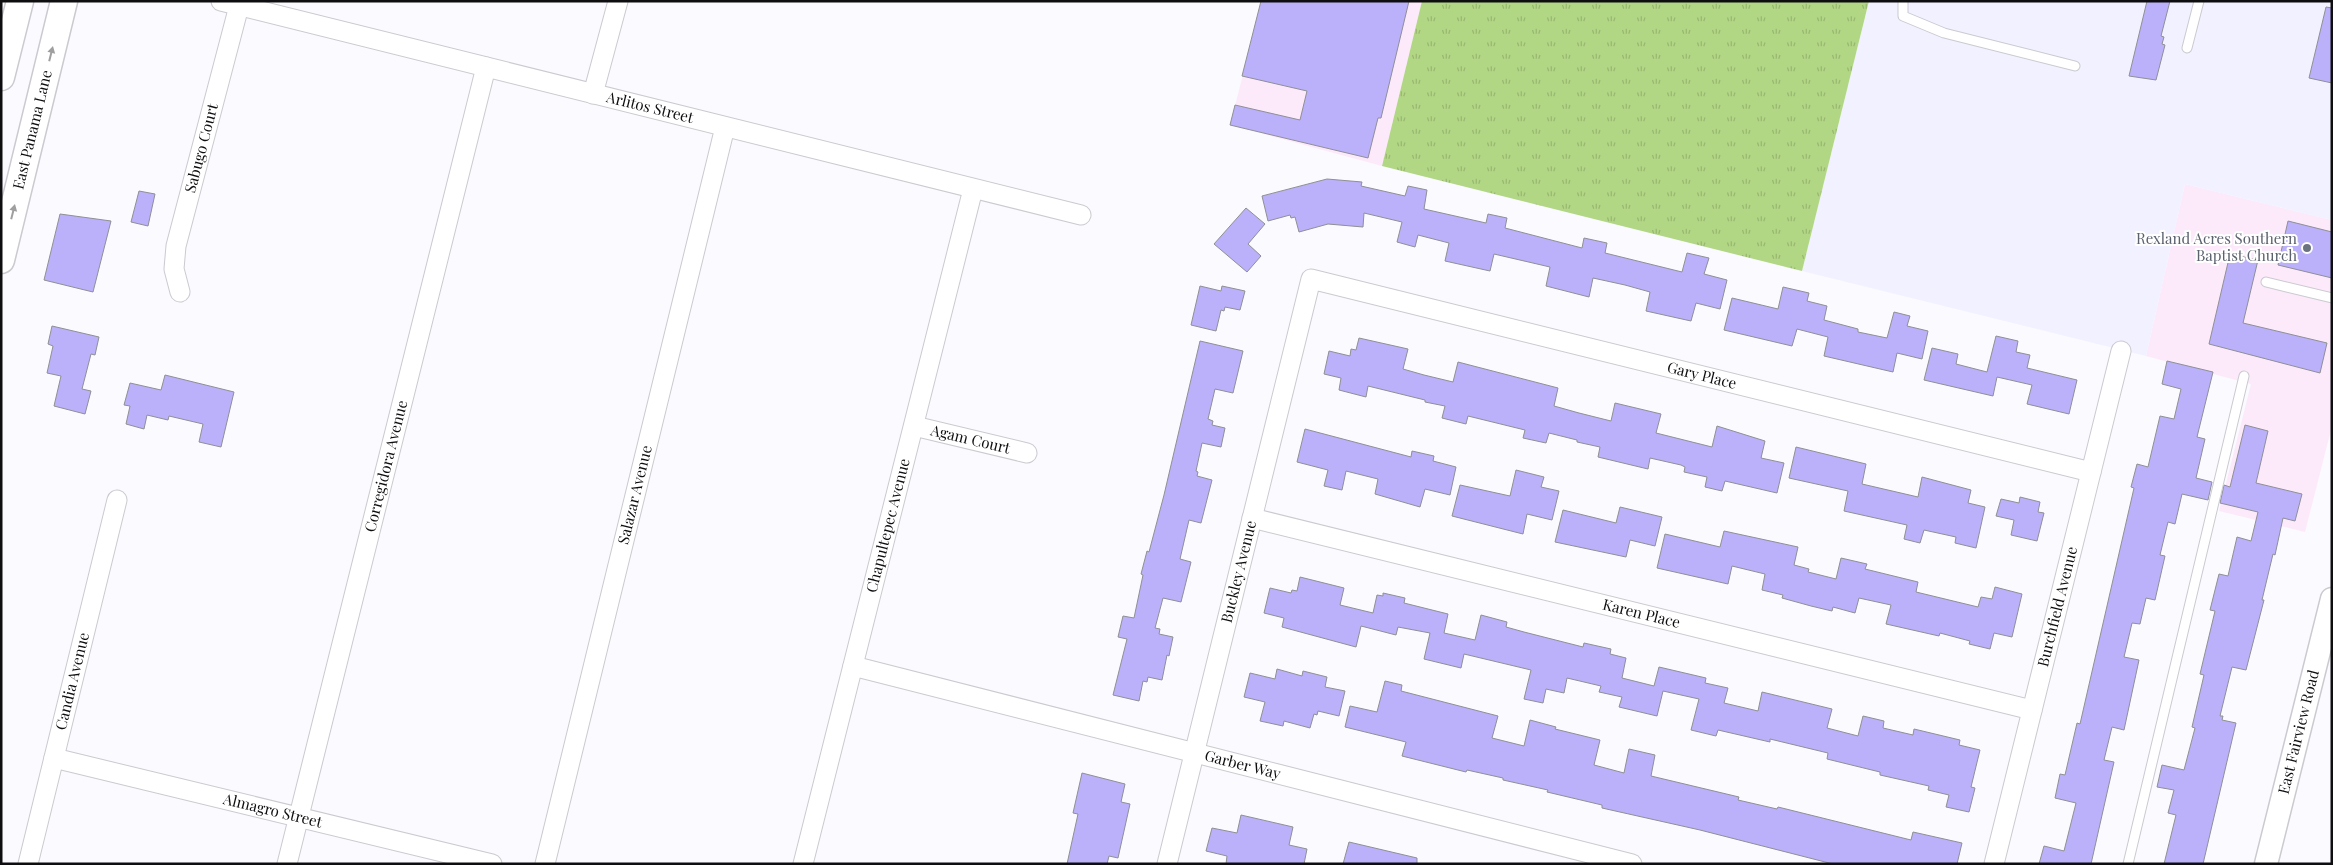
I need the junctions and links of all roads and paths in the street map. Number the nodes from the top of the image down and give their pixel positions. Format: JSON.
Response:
{"nodes":[{"id":1,"x":20,"y":1,"type":"edge"},
{"id":2,"x":64,"y":1,"type":"edge"},
{"id":3,"x":618,"y":1,"type":"edge"},
{"id":4,"x":1903,"y":1,"type":"edge"},
{"id":5,"x":2199,"y":1,"type":"edge"},
{"id":6,"x":230,"y":4,"type":"edge"},
{"id":7,"x":2187,"y":48,"type":"dead end"},
{"id":8,"x":2075,"y":66,"type":"dead end"},
{"id":9,"x":486,"y":67,"type":"junction"},
{"id":10,"x":1,"y":76,"type":"edge"},
{"id":11,"x":593,"y":94,"type":"junction"},
{"id":12,"x":725,"y":127,"type":"junction"},
{"id":13,"x":973,"y":189,"type":"junction"},
{"id":14,"x":1081,"y":216,"type":"dead end"},
{"id":15,"x":1,"y":260,"type":"edge"},
{"id":16,"x":1312,"y":279,"type":"joint"},
{"id":17,"x":2266,"y":282,"type":"dead end"},
{"id":18,"x":180,"y":292,"type":"dead end"},
{"id":19,"x":2332,"y":298,"type":"edge"},
{"id":20,"x":2121,"y":351,"type":"dead end"},
{"id":21,"x":2244,"y":376,"type":"dead end"},
{"id":22,"x":914,"y":426,"type":"junction"},
{"id":23,"x":1027,"y":453,"type":"dead end"},
{"id":24,"x":2091,"y":472,"type":"junction"},
{"id":25,"x":117,"y":500,"type":"dead end"},
{"id":26,"x":1252,"y":518,"type":"junction"},
{"id":27,"x":2332,"y":599,"type":"edge"},
{"id":28,"x":853,"y":666,"type":"junction"},
{"id":29,"x":2032,"y":710,"type":"junction"},
{"id":30,"x":1194,"y":754,"type":"junction"},
{"id":31,"x":54,"y":758,"type":"junction"},
{"id":32,"x":298,"y":817,"type":"junction"},
{"id":33,"x":28,"y":864,"type":"edge"},
{"id":34,"x":287,"y":864,"type":"edge"},
{"id":35,"x":492,"y":864,"type":"edge"},
{"id":36,"x":545,"y":864,"type":"edge"},
{"id":37,"x":803,"y":864,"type":"edge"},
{"id":38,"x":1167,"y":864,"type":"edge"},
{"id":39,"x":1632,"y":864,"type":"edge"},
{"id":40,"x":1994,"y":864,"type":"edge"},
{"id":41,"x":2128,"y":864,"type":"edge"},
{"id":42,"x":2266,"y":864,"type":"edge"}],
"edges":[{"from":1,"to":10,"type":"main road"},
{"from":15,"to":2,"type":"main road","name":"East Panama Lane","one_way":true},
{"from":3,"to":11,"type":"street"},
{"from":4,"to":8,"type":"lane"},
{"from":5,"to":7,"type":"lane"},
{"from":6,"to":9,"type":"street","name":"Arlitos Street"},
{"from":6,"to":18,"type":"street","name":"Sabugo Court"},
{"from":9,"to":11,"type":"street","name":"Arlitos Street"},
{"from":9,"to":32,"type":"street","name":"Corregidora Avenue"},
{"from":11,"to":12,"type":"street","name":"Arlitos Street"},
{"from":12,"to":13,"type":"street","name":"Arlitos Street"},
{"from":12,"to":36,"type":"street","name":"Salazar Avenue"},
{"from":13,"to":14,"type":"street","name":"Arlitos Street"},
{"from":13,"to":22,"type":"street","name":"Chapultepec Avenue"},
{"from":16,"to":24,"type":"street","name":"Gary Place"},
{"from":16,"to":26,"type":"street","name":"Buckley Avenue"},
{"from":17,"to":19,"type":"lane"},
{"from":20,"to":24,"type":"street","name":"Burchfield Avenue"},
{"from":21,"to":41,"type":"lane"},
{"from":22,"to":23,"type":"street","name":"Agam Court"},
{"from":22,"to":28,"type":"street","name":"Chapultepec Avenue"},
{"from":24,"to":29,"type":"street","name":"Burchfield Avenue"},
{"from":25,"to":31,"type":"street","name":"Candia Avenue"},
{"from":26,"to":29,"type":"street","name":"Karen Place"},
{"from":26,"to":30,"type":"street","name":"Buckley Avenue"},
{"from":27,"to":42,"type":"street","name":"East Fairview Road"},
{"from":28,"to":30,"type":"street","name":"Garber Way"},
{"from":28,"to":37,"type":"street","name":"Chapultepec Avenue"},
{"from":29,"to":40,"type":"street","name":"Burchfield Avenue"},
{"from":30,"to":38,"type":"street","name":"Buckley Avenue"},
{"from":30,"to":39,"type":"street","name":"Garber Way"},
{"from":31,"to":32,"type":"street","name":"Almagro Street"},
{"from":31,"to":33,"type":"street","name":"Candia Avenue"},
{"from":32,"to":34,"type":"street","name":"Corregidora Avenue"},
{"from":32,"to":35,"type":"street","name":"Almagro Street"}]}
